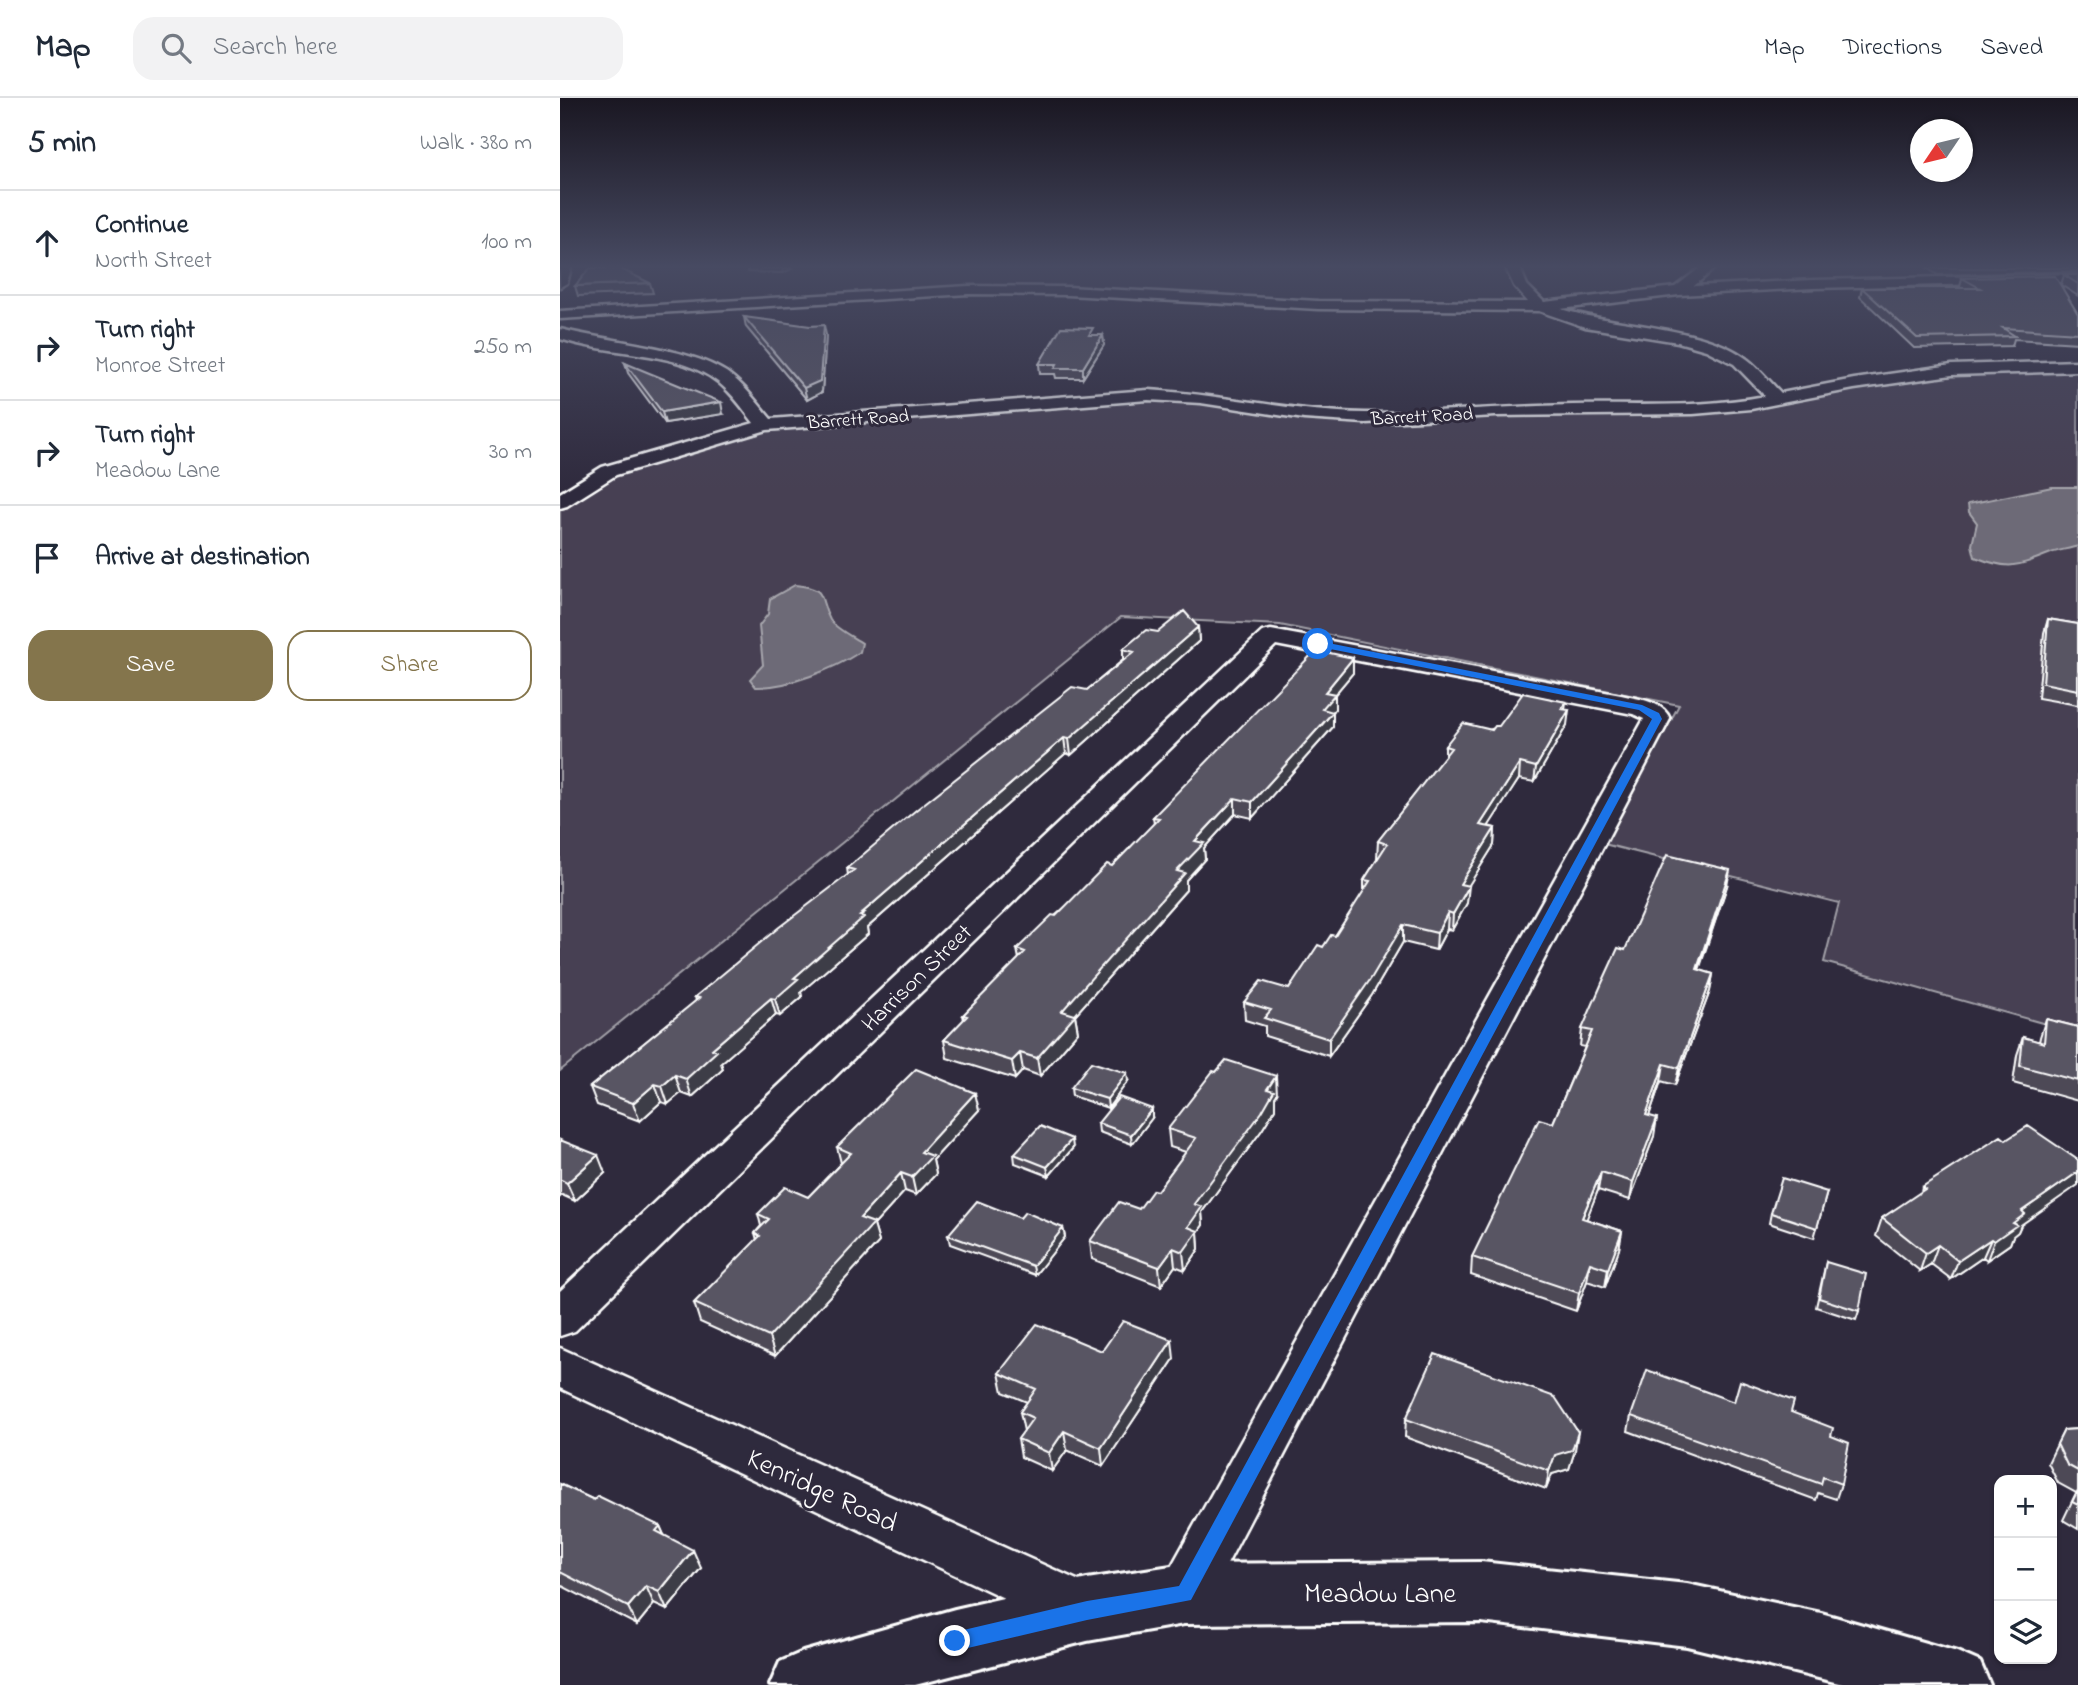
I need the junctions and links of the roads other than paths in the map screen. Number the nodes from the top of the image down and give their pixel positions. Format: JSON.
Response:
{"nodes":[{"id":1,"x":588,"y":342,"type":"edge"},
{"id":2,"x":1694,"y":342,"type":"edge"},
{"id":3,"x":2078,"y":366,"type":"edge"},
{"id":4,"x":1777,"y":399,"type":"junction"},
{"id":5,"x":766,"y":425,"type":"junction"},
{"id":6,"x":609,"y":471,"type":"junction"},
{"id":7,"x":560,"y":483,"type":"edge"},
{"id":8,"x":560,"y":502,"type":"edge"},
{"id":9,"x":560,"y":1318,"type":"edge"},
{"id":10,"x":560,"y":1367,"type":"edge"},
{"id":11,"x":1184,"y":1594,"type":"junction"},
{"id":12,"x":1087,"y":1611,"type":"junction"},
{"id":13,"x":803,"y":1685,"type":"edge"},
{"id":14,"x":1957,"y":1685,"type":"edge"}],
"edges":[{"from":1,"to":5,"type":"street"},
{"from":2,"to":4,"type":"street"},
{"from":3,"to":4,"type":"street","name":"Barrett Road"},
{"from":4,"to":5,"type":"street","name":"Barrett Road"},
{"from":5,"to":6,"type":"street","name":"Barrett Road"},
{"from":6,"to":7,"type":"street"},
{"from":6,"to":8,"type":"street"},
{"from":9,"to":11,"type":"street","name":"Harrison Street"},
{"from":10,"to":12,"type":"street","name":"Kenridge Road"},
{"from":11,"to":12,"type":"main road","name":"Meadow Lane"},
{"from":11,"to":14,"type":"main road","name":"Meadow Lane"},
{"from":12,"to":13,"type":"main road","name":"Meadow Lane"}]}
